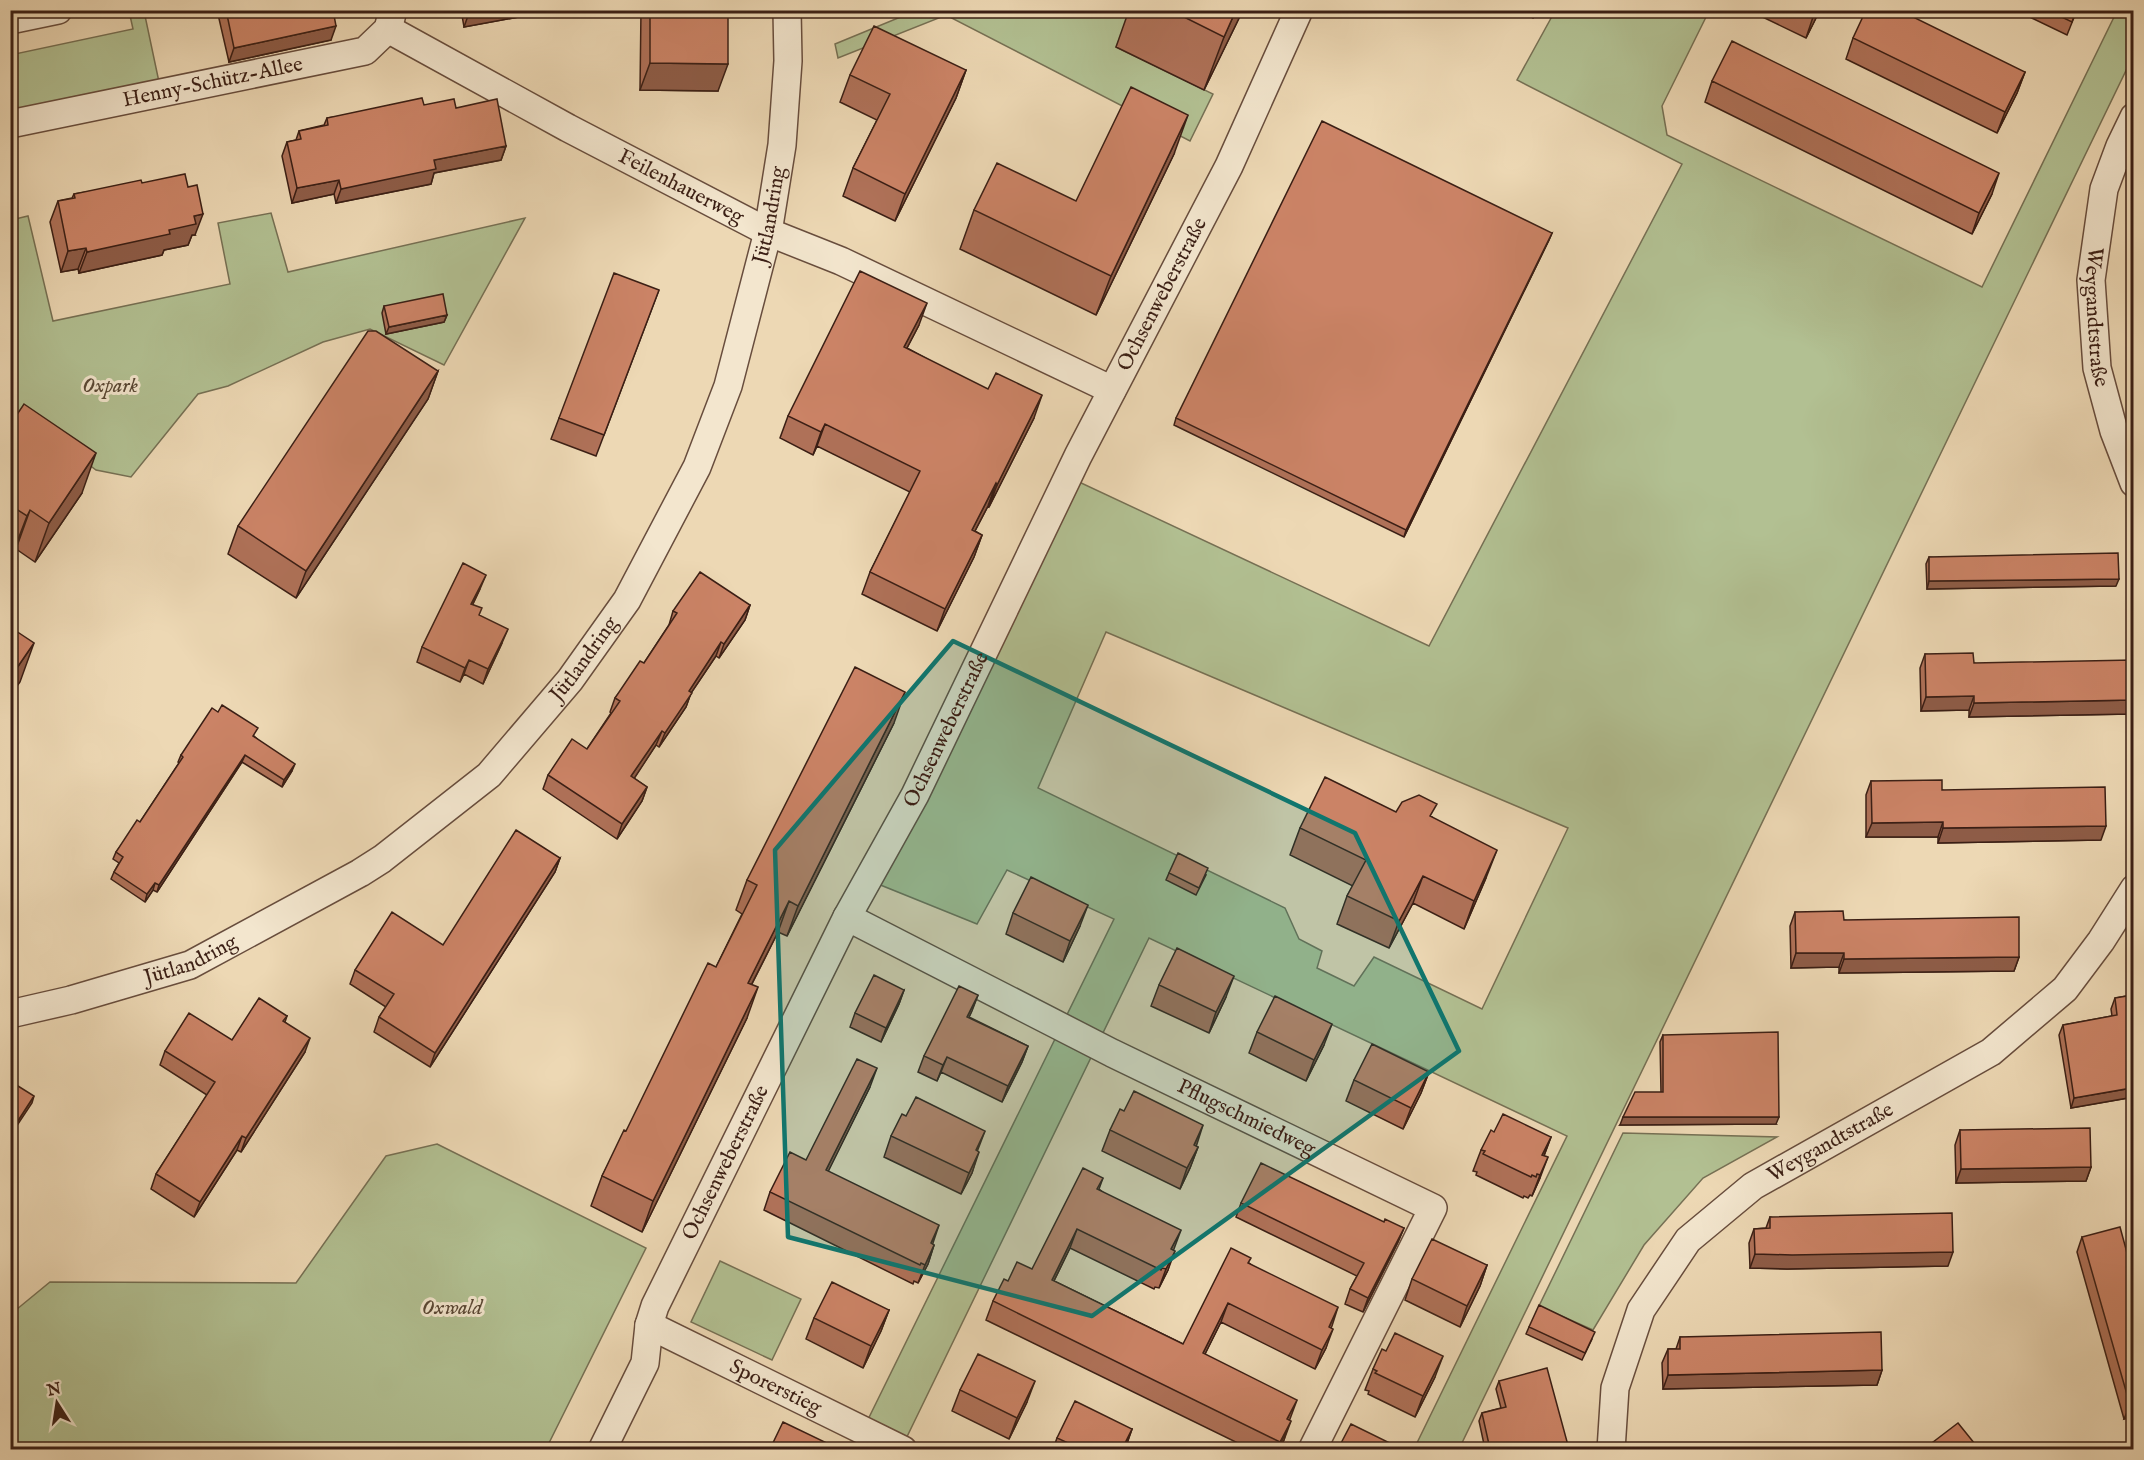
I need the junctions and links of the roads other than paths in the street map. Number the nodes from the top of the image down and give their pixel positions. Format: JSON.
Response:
{"nodes":[{"id":1,"x":58,"y":10,"type":"edge"},
{"id":2,"x":787,"y":10,"type":"edge"},
{"id":3,"x":1299,"y":10,"type":"edge"},
{"id":4,"x":10,"y":20,"type":"edge"},
{"id":5,"x":391,"y":20,"type":"edge"},
{"id":6,"x":2133,"y":117,"type":"edge"},
{"id":7,"x":10,"y":124,"type":"edge"},
{"id":8,"x":768,"y":231,"type":"junction"},
{"id":9,"x":1112,"y":390,"type":"junction"},
{"id":10,"x":2133,"y":483,"type":"edge"},
{"id":11,"x":2133,"y":889,"type":"edge"},
{"id":12,"x":847,"y":917,"type":"junction"},
{"id":13,"x":10,"y":1014,"type":"edge"},
{"id":14,"x":649,"y":1325,"type":"junction"},
{"id":15,"x":602,"y":1449,"type":"edge"},
{"id":16,"x":903,"y":1449,"type":"edge"},
{"id":17,"x":1312,"y":1449,"type":"edge"},
{"id":18,"x":1611,"y":1449,"type":"edge"}],
"edges":[{"from":1,"to":4,"type":"street"},
{"from":2,"to":8,"type":"street","name":"Jütlandring"},
{"from":3,"to":9,"type":"street","name":"Ochsenweberstraße"},
{"from":5,"to":7,"type":"street","name":"Henny-Schütz-Allee"},
{"from":5,"to":8,"type":"street","name":"Feilenhauerweg"},
{"from":6,"to":10,"type":"street","name":"Weygandtstraße"},
{"from":8,"to":9,"type":"street","name":"Feilenhauerweg"},
{"from":8,"to":13,"type":"street","name":"Jütlandring"},
{"from":9,"to":12,"type":"street","name":"Ochsenweberstraße"},
{"from":11,"to":18,"type":"street","name":"Weygandtstraße"},
{"from":12,"to":14,"type":"street","name":"Ochsenweberstraße"},
{"from":12,"to":17,"type":"street","name":"Pflugschmiedweg"},
{"from":14,"to":15,"type":"street","name":"Ochsenweberstraße"},
{"from":14,"to":16,"type":"street","name":"Sporerstieg"}]}
